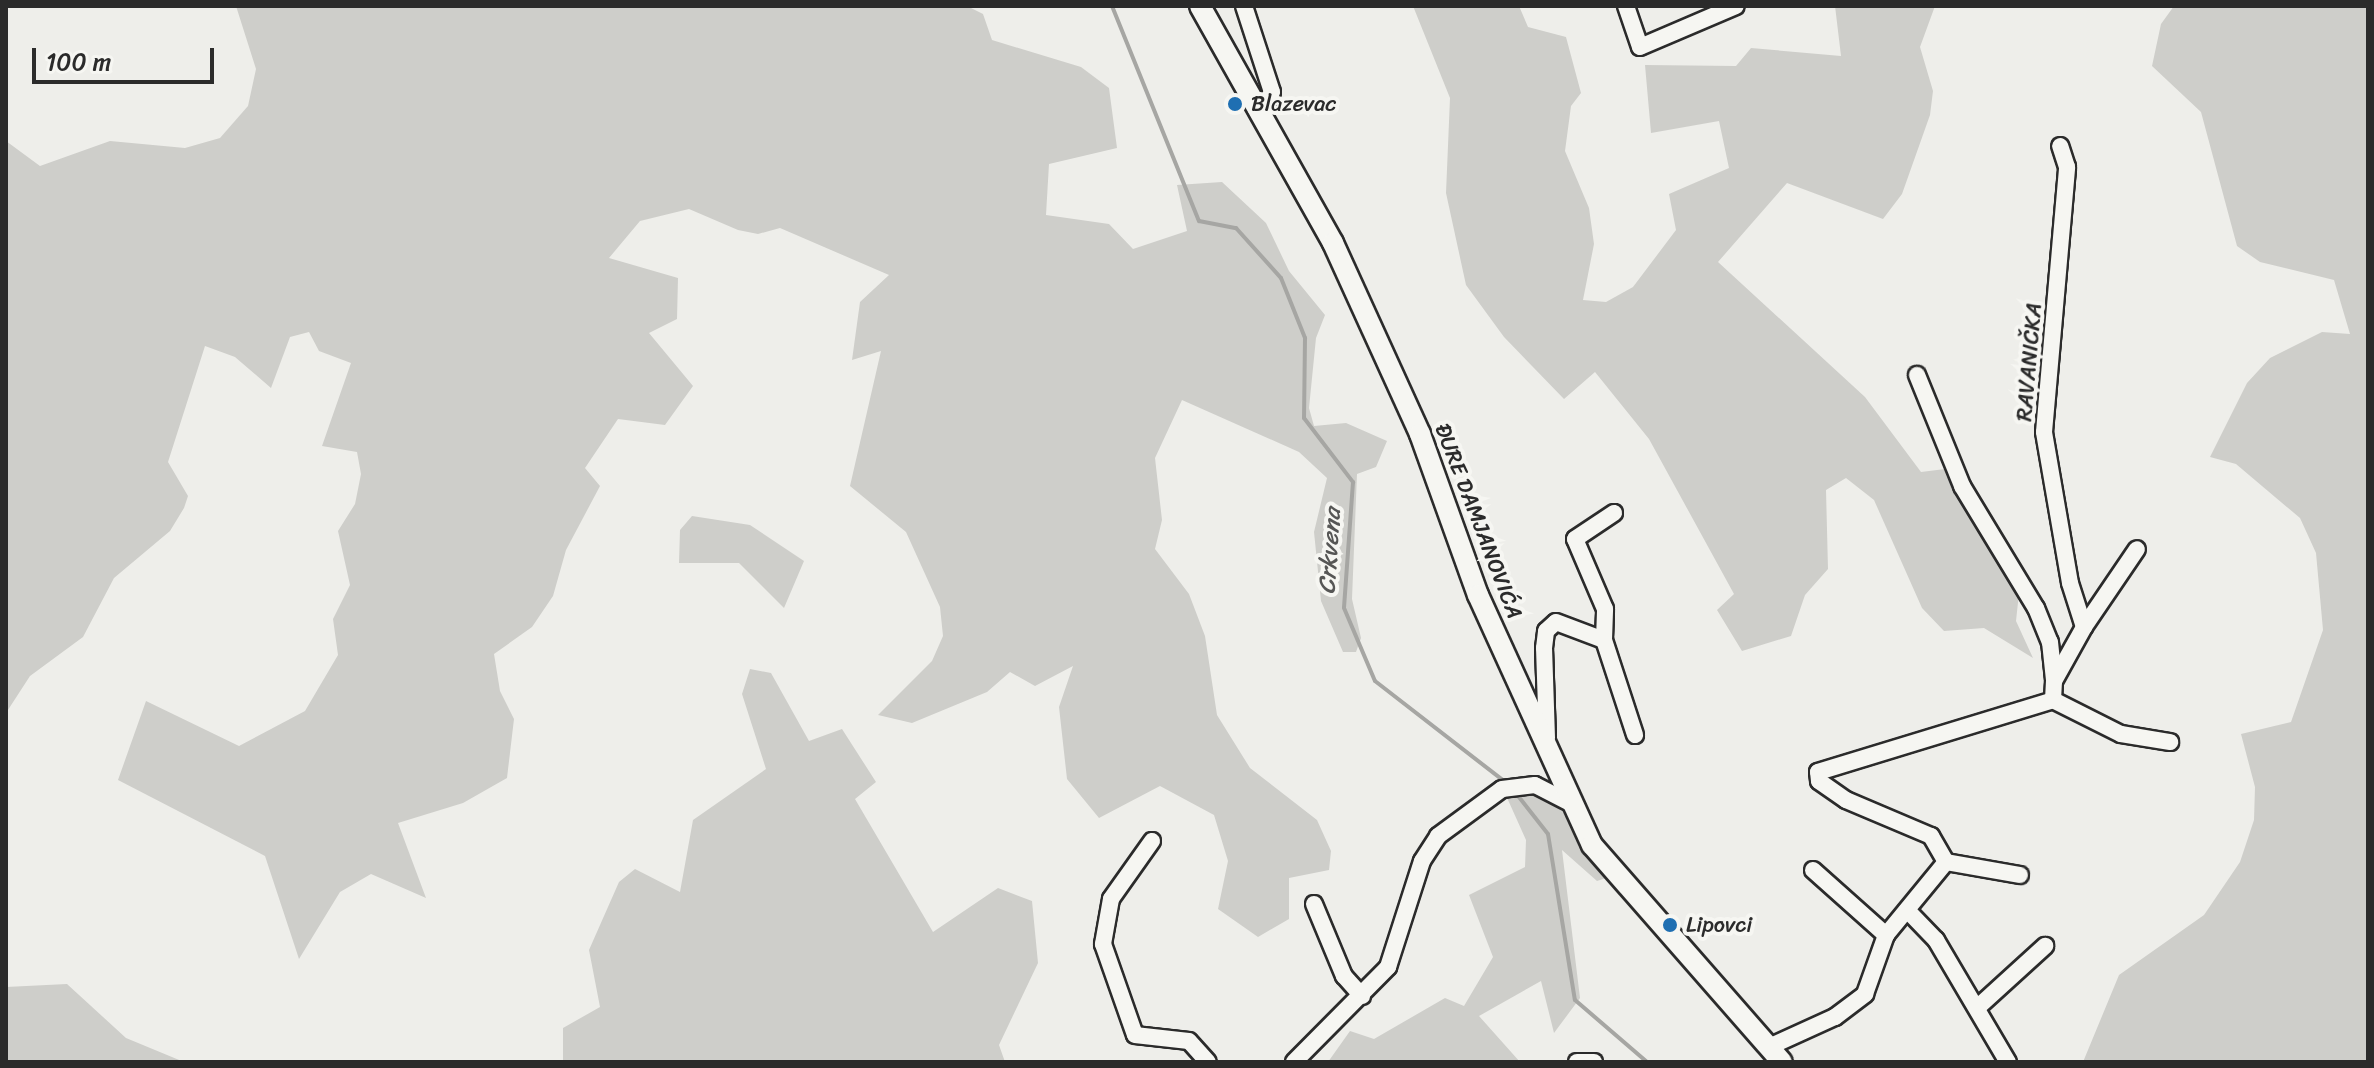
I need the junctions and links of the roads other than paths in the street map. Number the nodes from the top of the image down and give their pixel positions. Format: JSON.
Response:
{"nodes":[{"id":1,"x":1200,"y":6,"type":"edge"},
{"id":2,"x":1244,"y":6,"type":"edge"},
{"id":3,"x":1626,"y":6,"type":"edge"},
{"id":4,"x":1736,"y":6,"type":"edge"},
{"id":5,"x":1261,"y":114,"type":"junction"},
{"id":6,"x":2060,"y":146,"type":"dead end"},
{"id":7,"x":1917,"y":375,"type":"dead end"},
{"id":8,"x":1614,"y":513,"type":"dead end"},
{"id":9,"x":2137,"y":549,"type":"dead end"},
{"id":10,"x":2084,"y":627,"type":"junction"},
{"id":11,"x":1604,"y":640,"type":"junction"},
{"id":12,"x":2054,"y":681,"type":"junction"},
{"id":13,"x":2053,"y":700,"type":"junction"},
{"id":14,"x":1635,"y":735,"type":"dead end"},
{"id":15,"x":1547,"y":738,"type":"junction"},
{"id":16,"x":2170,"y":742,"type":"dead end"},
{"id":17,"x":1572,"y":804,"type":"junction"},
{"id":18,"x":1152,"y":841,"type":"dead end"},
{"id":19,"x":1946,"y":862,"type":"junction"},
{"id":20,"x":1813,"y":870,"type":"dead end"},
{"id":21,"x":2020,"y":875,"type":"dead end"},
{"id":22,"x":1314,"y":904,"type":"dead end"},
{"id":23,"x":1907,"y":910,"type":"junction"},
{"id":24,"x":1886,"y":935,"type":"junction"},
{"id":25,"x":2045,"y":946,"type":"dead end"},
{"id":26,"x":1362,"y":996,"type":"junction"},
{"id":27,"x":1978,"y":1007,"type":"junction"},
{"id":28,"x":1777,"y":1054,"type":"edge"},
{"id":29,"x":1208,"y":1062,"type":"edge"},
{"id":30,"x":1294,"y":1062,"type":"edge"},
{"id":31,"x":1577,"y":1062,"type":"edge"},
{"id":32,"x":1594,"y":1062,"type":"edge"},
{"id":33,"x":2008,"y":1062,"type":"edge"}],
"edges":[{"from":1,"to":5,"type":"main road","name":"ĐURE DAMJANOVIĆA"},
{"from":2,"to":5,"type":"street"},
{"from":3,"to":4,"type":"street"},
{"from":5,"to":15,"type":"main road","name":"ĐURE DAMJANOVIĆA"},
{"from":6,"to":10,"type":"street","name":"RAVANIČKA"},
{"from":7,"to":12,"type":"street"},
{"from":8,"to":11,"type":"street"},
{"from":9,"to":10,"type":"street"},
{"from":10,"to":12,"type":"street"},
{"from":11,"to":14,"type":"street"},
{"from":11,"to":15,"type":"street"},
{"from":12,"to":13,"type":"street"},
{"from":13,"to":16,"type":"street"},
{"from":13,"to":19,"type":"street"},
{"from":15,"to":17,"type":"main road","name":"ĐURE DAMJANOVIĆA"},
{"from":17,"to":26,"type":"street"},
{"from":17,"to":28,"type":"main road","name":"ĐURE DAMJANOVIĆA"},
{"from":18,"to":29,"type":"street"},
{"from":19,"to":21,"type":"street"},
{"from":19,"to":23,"type":"street"},
{"from":20,"to":24,"type":"street"},
{"from":22,"to":26,"type":"street"},
{"from":23,"to":24,"type":"street"},
{"from":23,"to":27,"type":"street"},
{"from":24,"to":28,"type":"street"},
{"from":25,"to":27,"type":"street"},
{"from":26,"to":30,"type":"street"},
{"from":27,"to":33,"type":"street"},
{"from":31,"to":32,"type":"street"}]}
